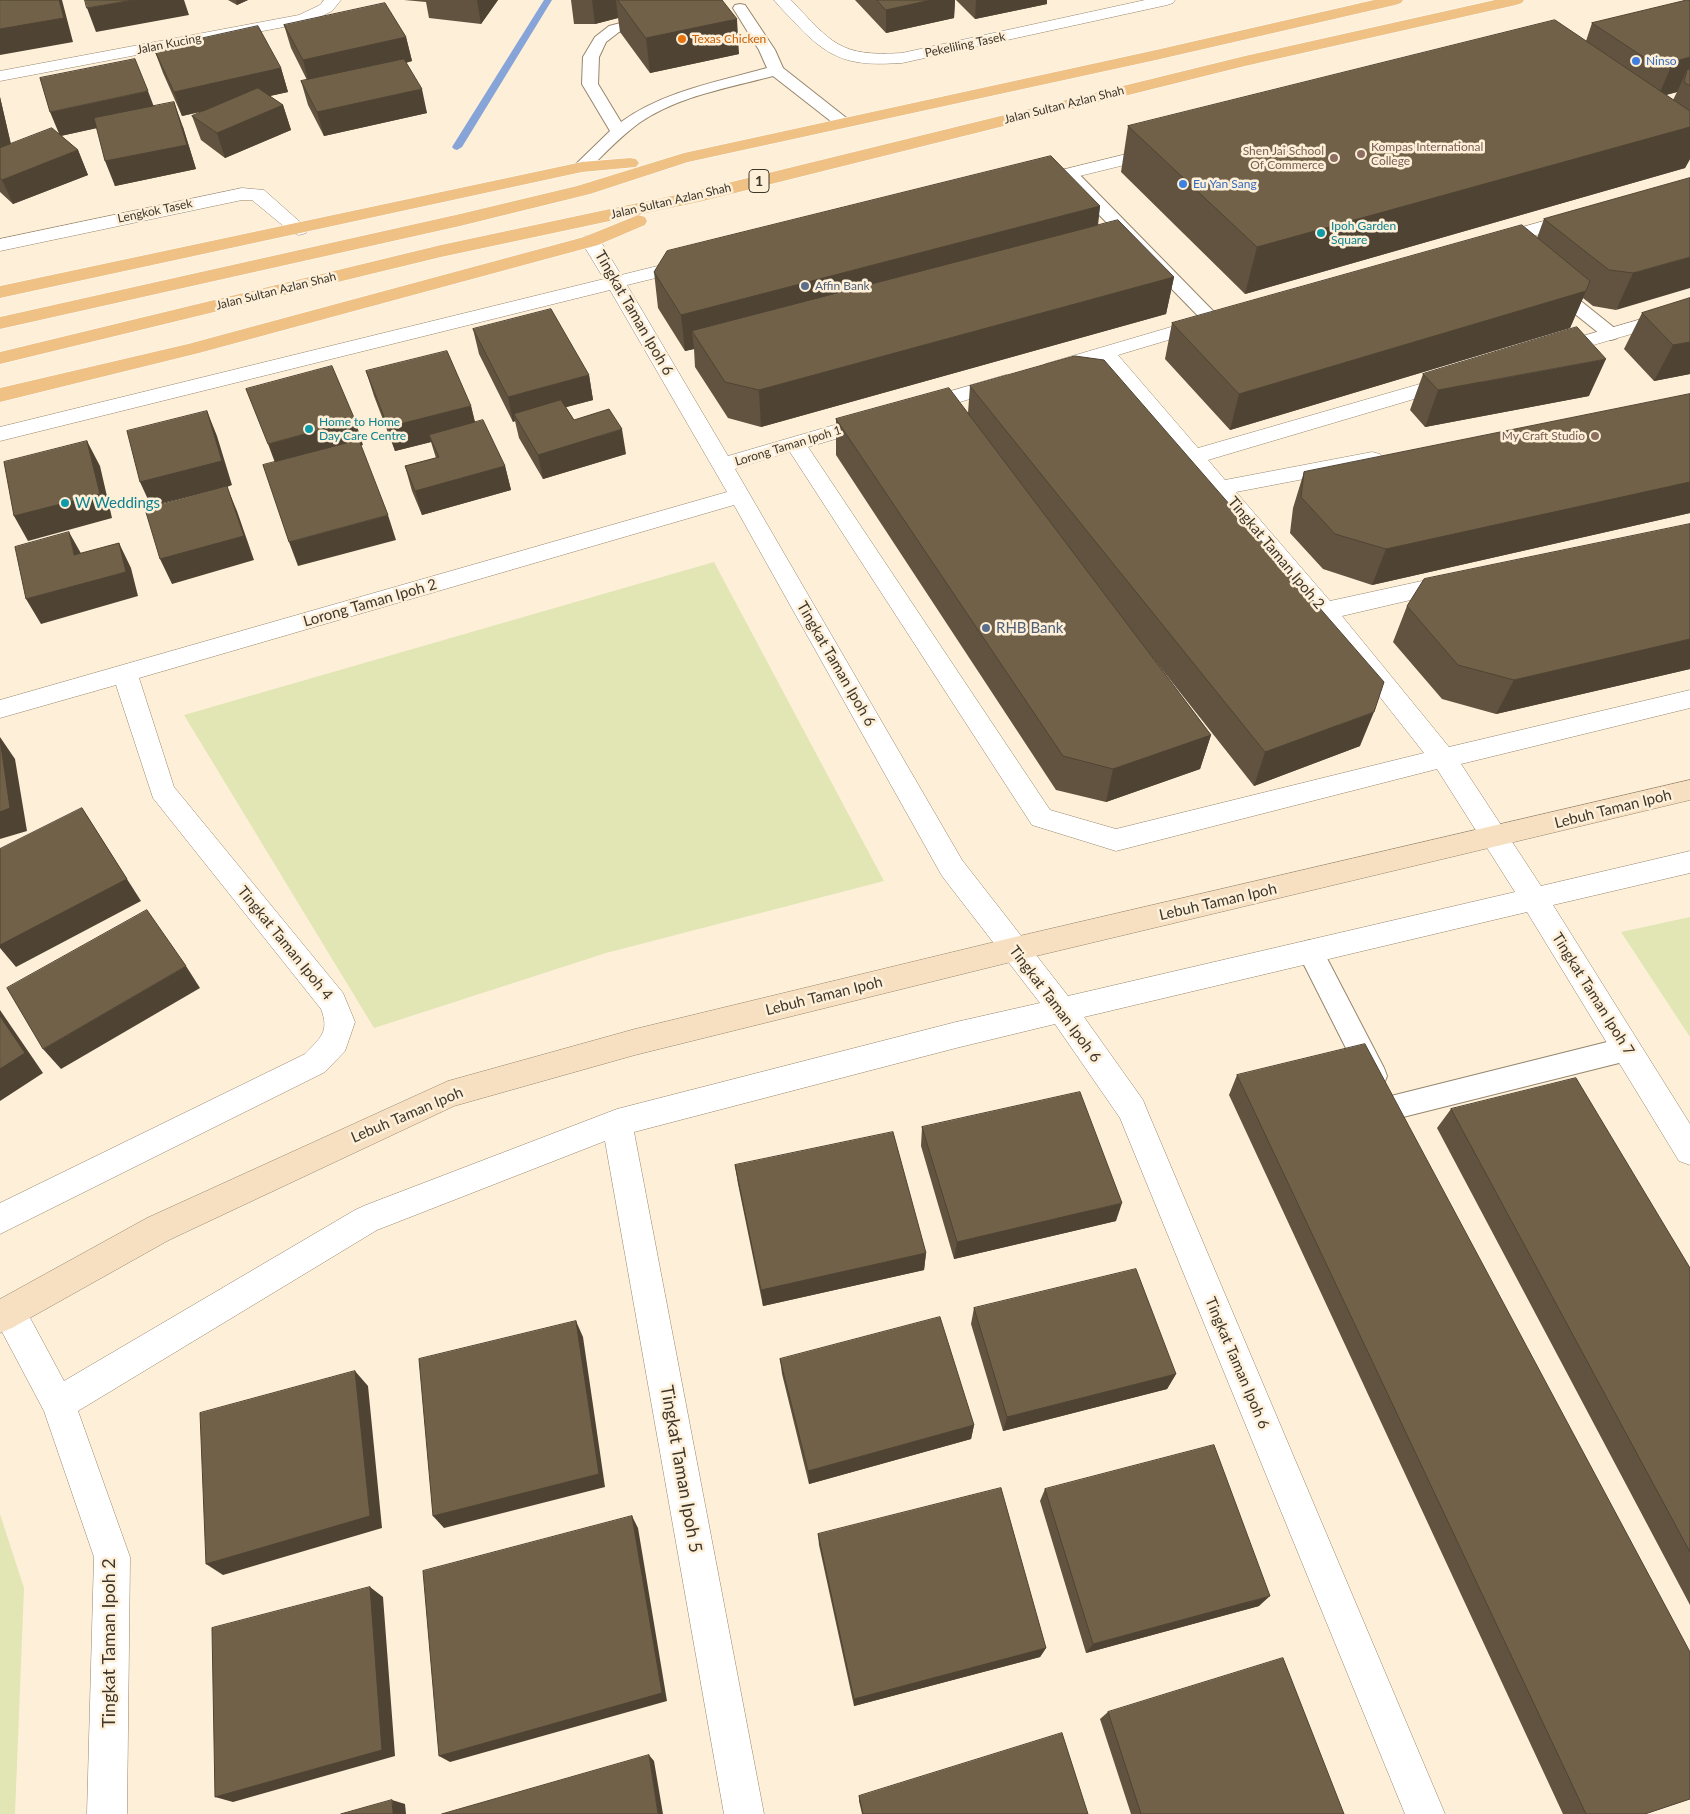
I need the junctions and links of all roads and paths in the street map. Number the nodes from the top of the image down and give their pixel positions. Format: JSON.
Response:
{"nodes":[{"id":1,"x":333,"y":0,"type":"edge"},
{"id":2,"x":756,"y":0,"type":"edge"},
{"id":3,"x":782,"y":0,"type":"edge"},
{"id":4,"x":1168,"y":0,"type":"edge"},
{"id":5,"x":1395,"y":0,"type":"edge"},
{"id":6,"x":1516,"y":0,"type":"edge"},
{"id":7,"x":1119,"y":5,"type":"edge"},
{"id":8,"x":740,"y":8,"type":"junction"},
{"id":9,"x":722,"y":9,"type":"edge"},
{"id":10,"x":666,"y":16,"type":"edge"},
{"id":11,"x":776,"y":70,"type":"junction"},
{"id":12,"x":0,"y":76,"type":"edge"},
{"id":13,"x":843,"y":123,"type":"junction"},
{"id":14,"x":619,"y":132,"type":"junction"},
{"id":15,"x":1174,"y":147,"type":"edge"},
{"id":16,"x":684,"y":158,"type":"junction"},
{"id":17,"x":582,"y":167,"type":"junction"},
{"id":18,"x":1069,"y":174,"type":"junction"},
{"id":19,"x":1011,"y":188,"type":"edge"},
{"id":20,"x":699,"y":196,"type":"junction"},
{"id":21,"x":1597,"y":212,"type":"edge"},
{"id":22,"x":299,"y":229,"type":"junction"},
{"id":23,"x":591,"y":241,"type":"junction"},
{"id":24,"x":1495,"y":241,"type":"junction"},
{"id":25,"x":0,"y":245,"type":"edge"},
{"id":26,"x":1476,"y":246,"type":"edge"},
{"id":27,"x":1510,"y":253,"type":"edge"},
{"id":28,"x":702,"y":261,"type":"edge"},
{"id":29,"x":1541,"y":278,"type":"edge"},
{"id":30,"x":615,"y":282,"type":"junction"},
{"id":31,"x":0,"y":292,"type":"edge"},
{"id":32,"x":1690,"y":310,"type":"edge"},
{"id":33,"x":1232,"y":316,"type":"edge"},
{"id":34,"x":1214,"y":321,"type":"junction"},
{"id":35,"x":0,"y":323,"type":"edge"},
{"id":36,"x":1610,"y":334,"type":"junction"},
{"id":37,"x":1104,"y":352,"type":"junction"},
{"id":38,"x":1535,"y":356,"type":"edge"},
{"id":39,"x":0,"y":358,"type":"edge"},
{"id":40,"x":1468,"y":376,"type":"edge"},
{"id":41,"x":0,"y":395,"type":"edge"},
{"id":42,"x":0,"y":434,"type":"edge"},
{"id":43,"x":795,"y":444,"type":"junction"},
{"id":44,"x":1396,"y":454,"type":"edge"},
{"id":45,"x":1194,"y":457,"type":"junction"},
{"id":46,"x":722,"y":465,"type":"junction"},
{"id":47,"x":1220,"y":488,"type":"junction"},
{"id":48,"x":740,"y":496,"type":"junction"},
{"id":49,"x":1479,"y":577,"type":"edge"},
{"id":50,"x":1325,"y":611,"type":"junction"},
{"id":51,"x":125,"y":674,"type":"junction"},
{"id":52,"x":1690,"y":699,"type":"edge"},
{"id":53,"x":0,"y":709,"type":"edge"},
{"id":54,"x":1443,"y":758,"type":"junction"},
{"id":55,"x":1690,"y":790,"type":"edge"},
{"id":56,"x":1496,"y":837,"type":"junction"},
{"id":57,"x":1690,"y":862,"type":"edge"},
{"id":58,"x":1533,"y":899,"type":"junction"},
{"id":59,"x":1015,"y":950,"type":"junction"},
{"id":60,"x":1310,"y":951,"type":"junction"},
{"id":61,"x":1062,"y":1010,"type":"junction"},
{"id":62,"x":1627,"y":1049,"type":"junction"},
{"id":63,"x":1391,"y":1108,"type":"junction"},
{"id":64,"x":617,"y":1123,"type":"junction"},
{"id":65,"x":1405,"y":1135,"type":"edge"},
{"id":66,"x":1690,"y":1151,"type":"edge"},
{"id":67,"x":0,"y":1219,"type":"edge"},
{"id":68,"x":5,"y":1314,"type":"edge"},
{"id":69,"x":58,"y":1404,"type":"junction"},
{"id":70,"x":107,"y":1814,"type":"edge"},
{"id":71,"x":744,"y":1814,"type":"edge"},
{"id":72,"x":1425,"y":1814,"type":"edge"}],
"edges":[{"from":1,"to":12,"type":"street","name":"Jalan Kucing"},
{"from":2,"to":8,"type":"lane"},
{"from":3,"to":7,"type":"street","name":"Pekeliling Tasek"},
{"from":4,"to":7,"type":"street","name":"Pekeliling Tasek"},
{"from":5,"to":13,"type":"main road","name":"Jalan Sultan Azlan Shah"},
{"from":6,"to":20,"type":"main road","name":"Jalan Sultan Azlan Shah","number":"1"},
{"from":8,"to":9,"type":"lane"},
{"from":8,"to":11,"type":"lane"},
{"from":10,"to":14,"type":"lane"},
{"from":11,"to":13,"type":"lane"},
{"from":11,"to":14,"type":"lane"},
{"from":13,"to":16,"type":"main road","name":"Jalan Sultan Azlan Shah"},
{"from":14,"to":17,"type":"lane"},
{"from":15,"to":18,"type":"street"},
{"from":16,"to":17,"type":"main road"},
{"from":16,"to":35,"type":"main road","name":"Jalan Sultan Azlan Shah"},
{"from":17,"to":22,"type":"main road"},
{"from":18,"to":19,"type":"street"},
{"from":18,"to":34,"type":"lane"},
{"from":20,"to":23,"type":"main road"},
{"from":20,"to":39,"type":"main road","name":"Jalan Sultan Azlan Shah","number":"1"},
{"from":21,"to":24,"type":"street"},
{"from":22,"to":25,"type":"street","name":"Lengkok Tasek"},
{"from":22,"to":31,"type":"main road"},
{"from":23,"to":30,"type":"street","name":"Tingkat Taman Ipoh 6"},
{"from":23,"to":41,"type":"main road"},
{"from":24,"to":26,"type":"street"},
{"from":24,"to":27,"type":"lane"},
{"from":28,"to":30,"type":"street"},
{"from":29,"to":36,"type":"lane"},
{"from":30,"to":42,"type":"street"},
{"from":30,"to":46,"type":"street","name":"Tingkat Taman Ipoh 6"},
{"from":32,"to":36,"type":"street"},
{"from":33,"to":34,"type":"street","name":"Lorong Taman Ipoh 1"},
{"from":34,"to":37,"type":"street","name":"Lorong Taman Ipoh 1"},
{"from":36,"to":38,"type":"street"},
{"from":37,"to":43,"type":"street","name":"Lorong Taman Ipoh 1"},
{"from":37,"to":45,"type":"street","name":"Tingkat Taman Ipoh 2"},
{"from":40,"to":45,"type":"street"},
{"from":43,"to":46,"type":"street","name":"Lorong Taman Ipoh 1"},
{"from":43,"to":54,"type":"street"},
{"from":44,"to":47,"type":"street"},
{"from":45,"to":47,"type":"street","name":"Tingkat Taman Ipoh 2"},
{"from":46,"to":48,"type":"street","name":"Tingkat Taman Ipoh 6"},
{"from":47,"to":50,"type":"street","name":"Tingkat Taman Ipoh 2"},
{"from":48,"to":51,"type":"street","name":"Lorong Taman Ipoh 2"},
{"from":48,"to":59,"type":"street","name":"Tingkat Taman Ipoh 6"},
{"from":49,"to":50,"type":"street"},
{"from":50,"to":54,"type":"street","name":"Tingkat Taman Ipoh 2"},
{"from":51,"to":53,"type":"street","name":"Lorong Taman Ipoh 2"},
{"from":51,"to":67,"type":"street","name":"Tingkat Taman Ipoh 4"},
{"from":52,"to":54,"type":"street"},
{"from":54,"to":56,"type":"street","name":"Tingkat Taman Ipoh 2"},
{"from":55,"to":56,"type":"main road","name":"Lebuh Taman Ipoh"},
{"from":56,"to":58,"type":"street","name":"Tingkat Taman Ipoh 7"},
{"from":56,"to":59,"type":"main road","name":"Lebuh Taman Ipoh"},
{"from":57,"to":58,"type":"street"},
{"from":58,"to":60,"type":"street"},
{"from":58,"to":62,"type":"street","name":"Tingkat Taman Ipoh 7"},
{"from":59,"to":61,"type":"street","name":"Tingkat Taman Ipoh 6"},
{"from":59,"to":68,"type":"main road","name":"Lebuh Taman Ipoh"},
{"from":60,"to":61,"type":"street"},
{"from":60,"to":63,"type":"lane"},
{"from":61,"to":64,"type":"street"},
{"from":61,"to":72,"type":"street","name":"Tingkat Taman Ipoh 6"},
{"from":62,"to":63,"type":"lane"},
{"from":62,"to":66,"type":"street","name":"Tingkat Taman Ipoh 7"},
{"from":63,"to":65,"type":"lane"},
{"from":64,"to":69,"type":"street"},
{"from":64,"to":71,"type":"street","name":"Tingkat Taman Ipoh 5"},
{"from":68,"to":69,"type":"street","name":"Tingkat Taman Ipoh 2"},
{"from":69,"to":70,"type":"street","name":"Tingkat Taman Ipoh 2"}]}
